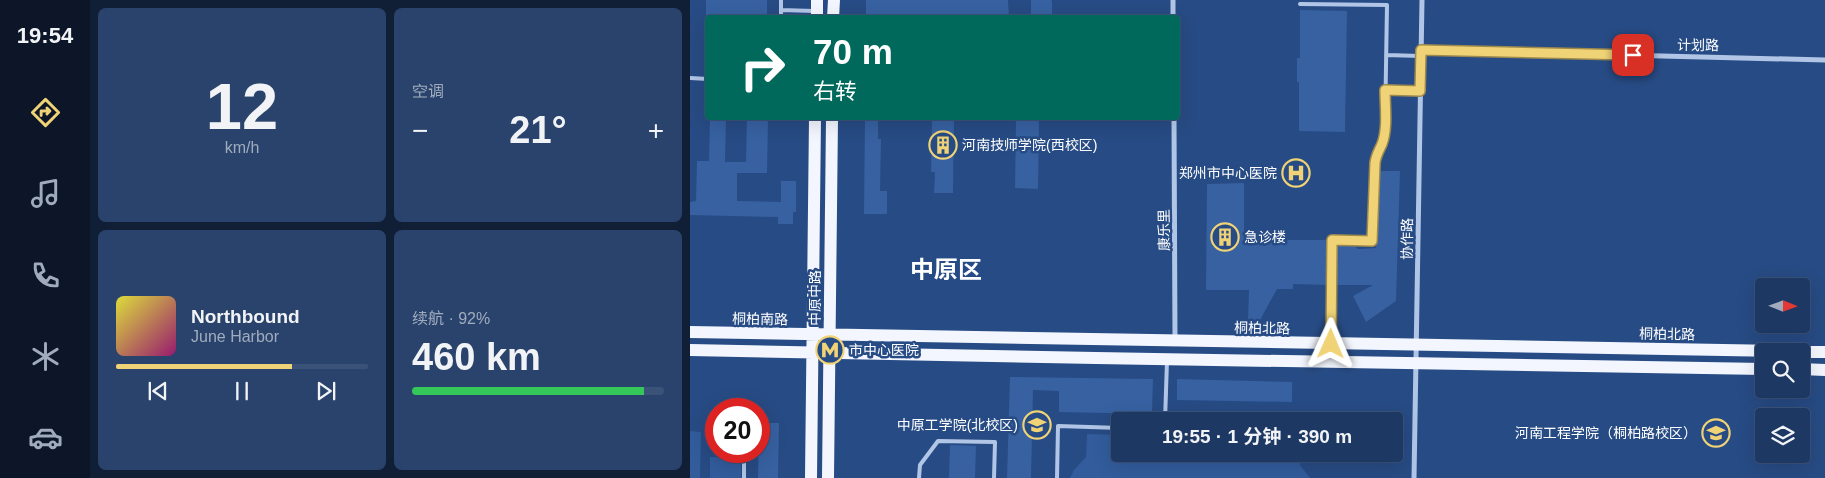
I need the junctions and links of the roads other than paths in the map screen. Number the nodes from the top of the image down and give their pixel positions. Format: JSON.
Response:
{"nodes":[{"id":1,"x":781,"y":0,"type":"edge"},
{"id":2,"x":834,"y":0,"type":"edge"},
{"id":3,"x":1173,"y":0,"type":"edge"},
{"id":4,"x":1422,"y":0,"type":"edge"},
{"id":5,"x":1300,"y":4,"type":"dead end"},
{"id":6,"x":781,"y":10,"type":"junction"},
{"id":7,"x":817,"y":10,"type":"edge"},
{"id":8,"x":781,"y":15,"type":"edge"},
{"id":9,"x":833,"y":15,"type":"edge"},
{"id":10,"x":1173,"y":15,"type":"edge"},
{"id":11,"x":1421,"y":53,"type":"junction"},
{"id":12,"x":1386,"y":55,"type":"junction"},
{"id":13,"x":1825,"y":60,"type":"edge"},
{"id":14,"x":690,"y":78,"type":"edge"},
{"id":15,"x":705,"y":79,"type":"edge"},
{"id":16,"x":1385,"y":90,"type":"junction"},
{"id":17,"x":1420,"y":91,"type":"junction"},
{"id":18,"x":815,"y":120,"type":"edge"},
{"id":19,"x":832,"y":120,"type":"edge"},
{"id":20,"x":1174,"y":120,"type":"edge"},
{"id":21,"x":690,"y":332,"type":"edge"},
{"id":22,"x":812,"y":335,"type":"junction"},
{"id":23,"x":830,"y":335,"type":"junction"},
{"id":24,"x":1175,"y":342,"type":"junction"},
{"id":25,"x":1331,"y":344,"type":"junction"},
{"id":26,"x":1416,"y":345,"type":"junction"},
{"id":27,"x":690,"y":350,"type":"edge"},
{"id":28,"x":1755,"y":351,"type":"edge"},
{"id":29,"x":1810,"y":352,"type":"edge"},
{"id":30,"x":1825,"y":352,"type":"edge"},
{"id":31,"x":812,"y":353,"type":"junction"},
{"id":32,"x":830,"y":354,"type":"junction"},
{"id":33,"x":1167,"y":359,"type":"junction"},
{"id":34,"x":1416,"y":363,"type":"junction"},
{"id":35,"x":1755,"y":369,"type":"edge"},
{"id":36,"x":1810,"y":369,"type":"edge"},
{"id":37,"x":1825,"y":370,"type":"edge"},
{"id":38,"x":1166,"y":412,"type":"edge"},
{"id":39,"x":1111,"y":428,"type":"edge"},
{"id":40,"x":744,"y":463,"type":"edge"},
{"id":41,"x":744,"y":478,"type":"edge"},
{"id":42,"x":811,"y":478,"type":"edge"},
{"id":43,"x":828,"y":478,"type":"edge"},
{"id":44,"x":919,"y":478,"type":"edge"},
{"id":45,"x":994,"y":478,"type":"edge"},
{"id":46,"x":1057,"y":478,"type":"edge"},
{"id":47,"x":1414,"y":478,"type":"edge"}],
"edges":[{"from":1,"to":6,"type":"lane"},
{"from":2,"to":9,"type":"main road"},
{"from":3,"to":10,"type":"street"},
{"from":4,"to":11,"type":"street","name":"协作路"},
{"from":5,"to":12,"type":"lane"},
{"from":6,"to":7,"type":"lane"},
{"from":6,"to":8,"type":"lane"},
{"from":11,"to":12,"type":"lane"},
{"from":11,"to":13,"type":"street","name":"计划路"},
{"from":11,"to":17,"type":"street","name":"协作路"},
{"from":12,"to":16,"type":"lane"},
{"from":14,"to":15,"type":"lane"},
{"from":16,"to":17,"type":"lane"},
{"from":16,"to":25,"type":"lane"},
{"from":17,"to":26,"type":"street","name":"协作路"},
{"from":18,"to":22,"type":"main road","name":"中原中路"},
{"from":19,"to":23,"type":"main road","name":"中原中路"},
{"from":20,"to":24,"type":"street","name":"康乐里"},
{"from":21,"to":22,"type":"main road","name":"桐柏南路"},
{"from":22,"to":23,"type":"main road","name":"桐柏南路"},
{"from":22,"to":31,"type":"main road","name":"中原中路"},
{"from":23,"to":24,"type":"main road","name":"桐柏北路"},
{"from":23,"to":32,"type":"main road","name":"中原中路"},
{"from":24,"to":25,"type":"main road","name":"桐柏北路"},
{"from":25,"to":26,"type":"main road","name":"桐柏北路"},
{"from":26,"to":28,"type":"main road","name":"桐柏北路"},
{"from":26,"to":34,"type":"street","name":"协作路"},
{"from":27,"to":31,"type":"main road"},
{"from":29,"to":30,"type":"main road"},
{"from":31,"to":32,"type":"main road"},
{"from":31,"to":42,"type":"main road","name":"中原中路"},
{"from":32,"to":33,"type":"main road"},
{"from":32,"to":43,"type":"main road","name":"中原中路"},
{"from":33,"to":34,"type":"main road"},
{"from":33,"to":38,"type":"lane"},
{"from":34,"to":35,"type":"main road"},
{"from":34,"to":47,"type":"street","name":"协作路"},
{"from":36,"to":37,"type":"main road"},
{"from":39,"to":46,"type":"lane"},
{"from":40,"to":41,"type":"lane"},
{"from":44,"to":45,"type":"lane"}]}
